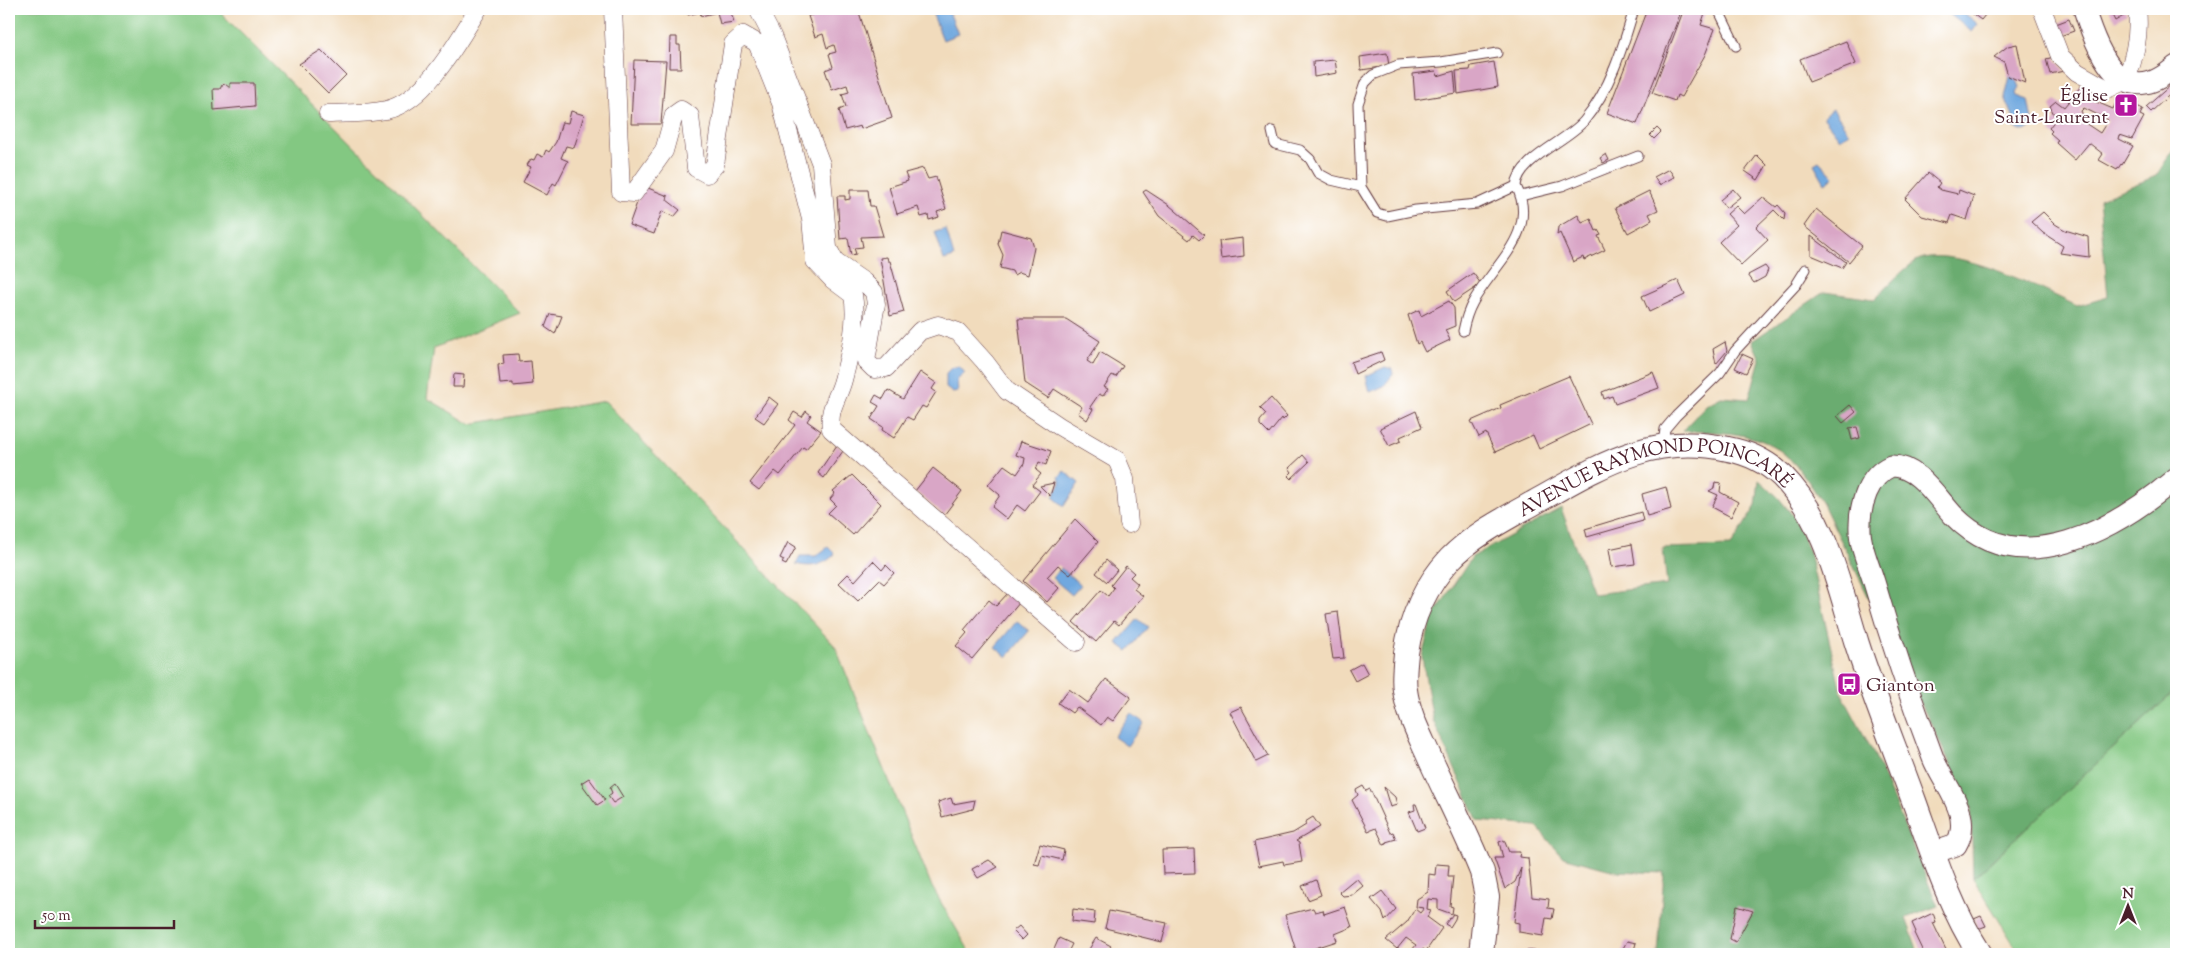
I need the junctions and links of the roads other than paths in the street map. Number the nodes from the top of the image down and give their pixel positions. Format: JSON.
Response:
{"nodes":[{"id":1,"x":478,"y":9,"type":"edge"},
{"id":2,"x":758,"y":9,"type":"edge"},
{"id":3,"x":1634,"y":9,"type":"edge"},
{"id":4,"x":1718,"y":9,"type":"edge"},
{"id":5,"x":2042,"y":9,"type":"edge"},
{"id":6,"x":2084,"y":9,"type":"edge"},
{"id":7,"x":2137,"y":9,"type":"edge"},
{"id":8,"x":609,"y":10,"type":"edge"},
{"id":9,"x":1736,"y":46,"type":"dead end"},
{"id":10,"x":1496,"y":52,"type":"dead end"},
{"id":11,"x":2176,"y":66,"type":"edge"},
{"id":12,"x":2126,"y":80,"type":"junction"},
{"id":13,"x":328,"y":114,"type":"dead end"},
{"id":14,"x":1272,"y":131,"type":"dead end"},
{"id":15,"x":1638,"y":156,"type":"dead end"},
{"id":16,"x":1516,"y":186,"type":"junction"},
{"id":17,"x":1361,"y":187,"type":"junction"},
{"id":18,"x":1521,"y":196,"type":"junction"},
{"id":19,"x":1806,"y":269,"type":"dead end"},
{"id":20,"x":1463,"y":331,"type":"dead end"},
{"id":21,"x":1662,"y":446,"type":"junction"},
{"id":22,"x":2176,"y":478,"type":"edge"},
{"id":23,"x":1129,"y":524,"type":"dead end"},
{"id":24,"x":1076,"y":642,"type":"dead end"},
{"id":25,"x":1933,"y":853,"type":"junction"},
{"id":26,"x":1481,"y":954,"type":"edge"},
{"id":27,"x":1980,"y":954,"type":"edge"}],
"edges":[{"from":1,"to":13,"type":"street"},
{"from":2,"to":23,"type":"street"},
{"from":3,"to":16,"type":"lane"},
{"from":4,"to":9,"type":"lane"},
{"from":5,"to":12,"type":"street"},
{"from":6,"to":12,"type":"street"},
{"from":7,"to":12,"type":"street"},
{"from":8,"to":24,"type":"street"},
{"from":10,"to":17,"type":"lane"},
{"from":11,"to":12,"type":"street"},
{"from":14,"to":17,"type":"lane"},
{"from":15,"to":18,"type":"lane"},
{"from":16,"to":17,"type":"lane"},
{"from":16,"to":18,"type":"lane"},
{"from":18,"to":20,"type":"lane"},
{"from":19,"to":21,"type":"lane"},
{"from":21,"to":25,"type":"main road","name":"AVENUE RAYMOND POINCARÉ"},
{"from":21,"to":26,"type":"main road","name":"AVENUE RAYMOND POINCARÉ"},
{"from":22,"to":25,"type":"street"},
{"from":25,"to":27,"type":"main road","name":"AVENUE RAYMOND POINCARÉ"}]}
